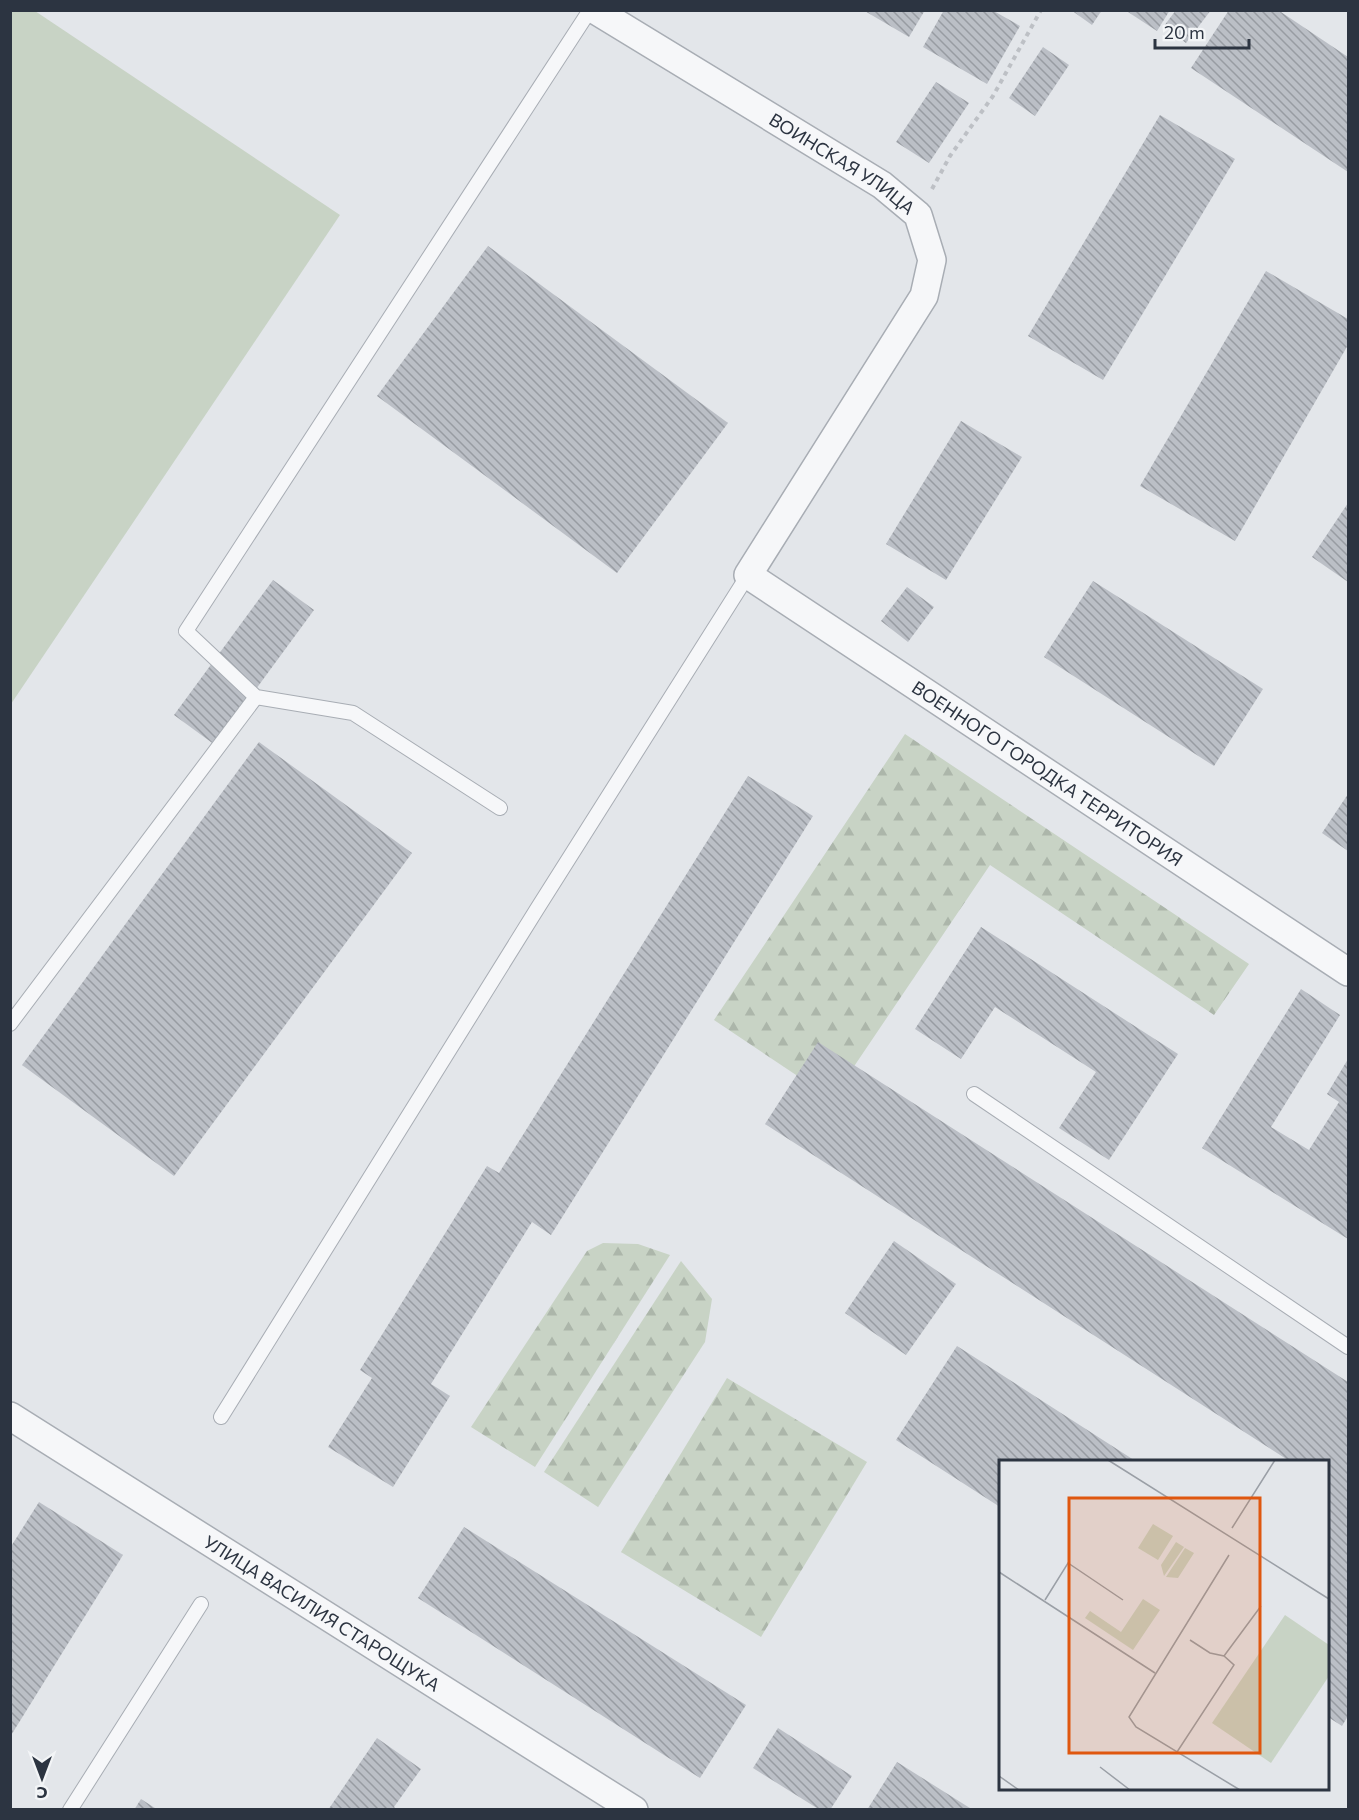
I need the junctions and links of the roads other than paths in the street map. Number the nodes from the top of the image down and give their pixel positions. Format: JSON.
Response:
{"nodes":[{"id":1,"x":593,"y":10,"type":"edge"},
{"id":2,"x":748,"y":575,"type":"junction"},
{"id":3,"x":256,"y":697,"type":"junction"},
{"id":4,"x":500,"y":808,"type":"dead end"},
{"id":5,"x":1348,"y":972,"type":"edge"},
{"id":6,"x":10,"y":1024,"type":"edge"},
{"id":7,"x":974,"y":1094,"type":"dead end"},
{"id":8,"x":1348,"y":1347,"type":"edge"},
{"id":9,"x":10,"y":1416,"type":"edge"},
{"id":10,"x":221,"y":1417,"type":"dead end"},
{"id":11,"x":201,"y":1604,"type":"dead end"},
{"id":12,"x":70,"y":1809,"type":"edge"},
{"id":13,"x":634,"y":1809,"type":"edge"}],
"edges":[{"from":1,"to":2,"type":"street","name":"ВОИНСКАЯ УЛИЦА"},
{"from":1,"to":3,"type":"lane"},
{"from":2,"to":5,"type":"street","name":"ВОЕННОГО ГОРОДКА ТЕРРИТОРИЯ"},
{"from":2,"to":10,"type":"lane"},
{"from":3,"to":4,"type":"lane"},
{"from":3,"to":6,"type":"lane"},
{"from":7,"to":8,"type":"lane"},
{"from":9,"to":13,"type":"street","name":"УЛИЦА ВАСИЛИЯ СТАРОЩУКА"},
{"from":11,"to":12,"type":"lane"}]}
